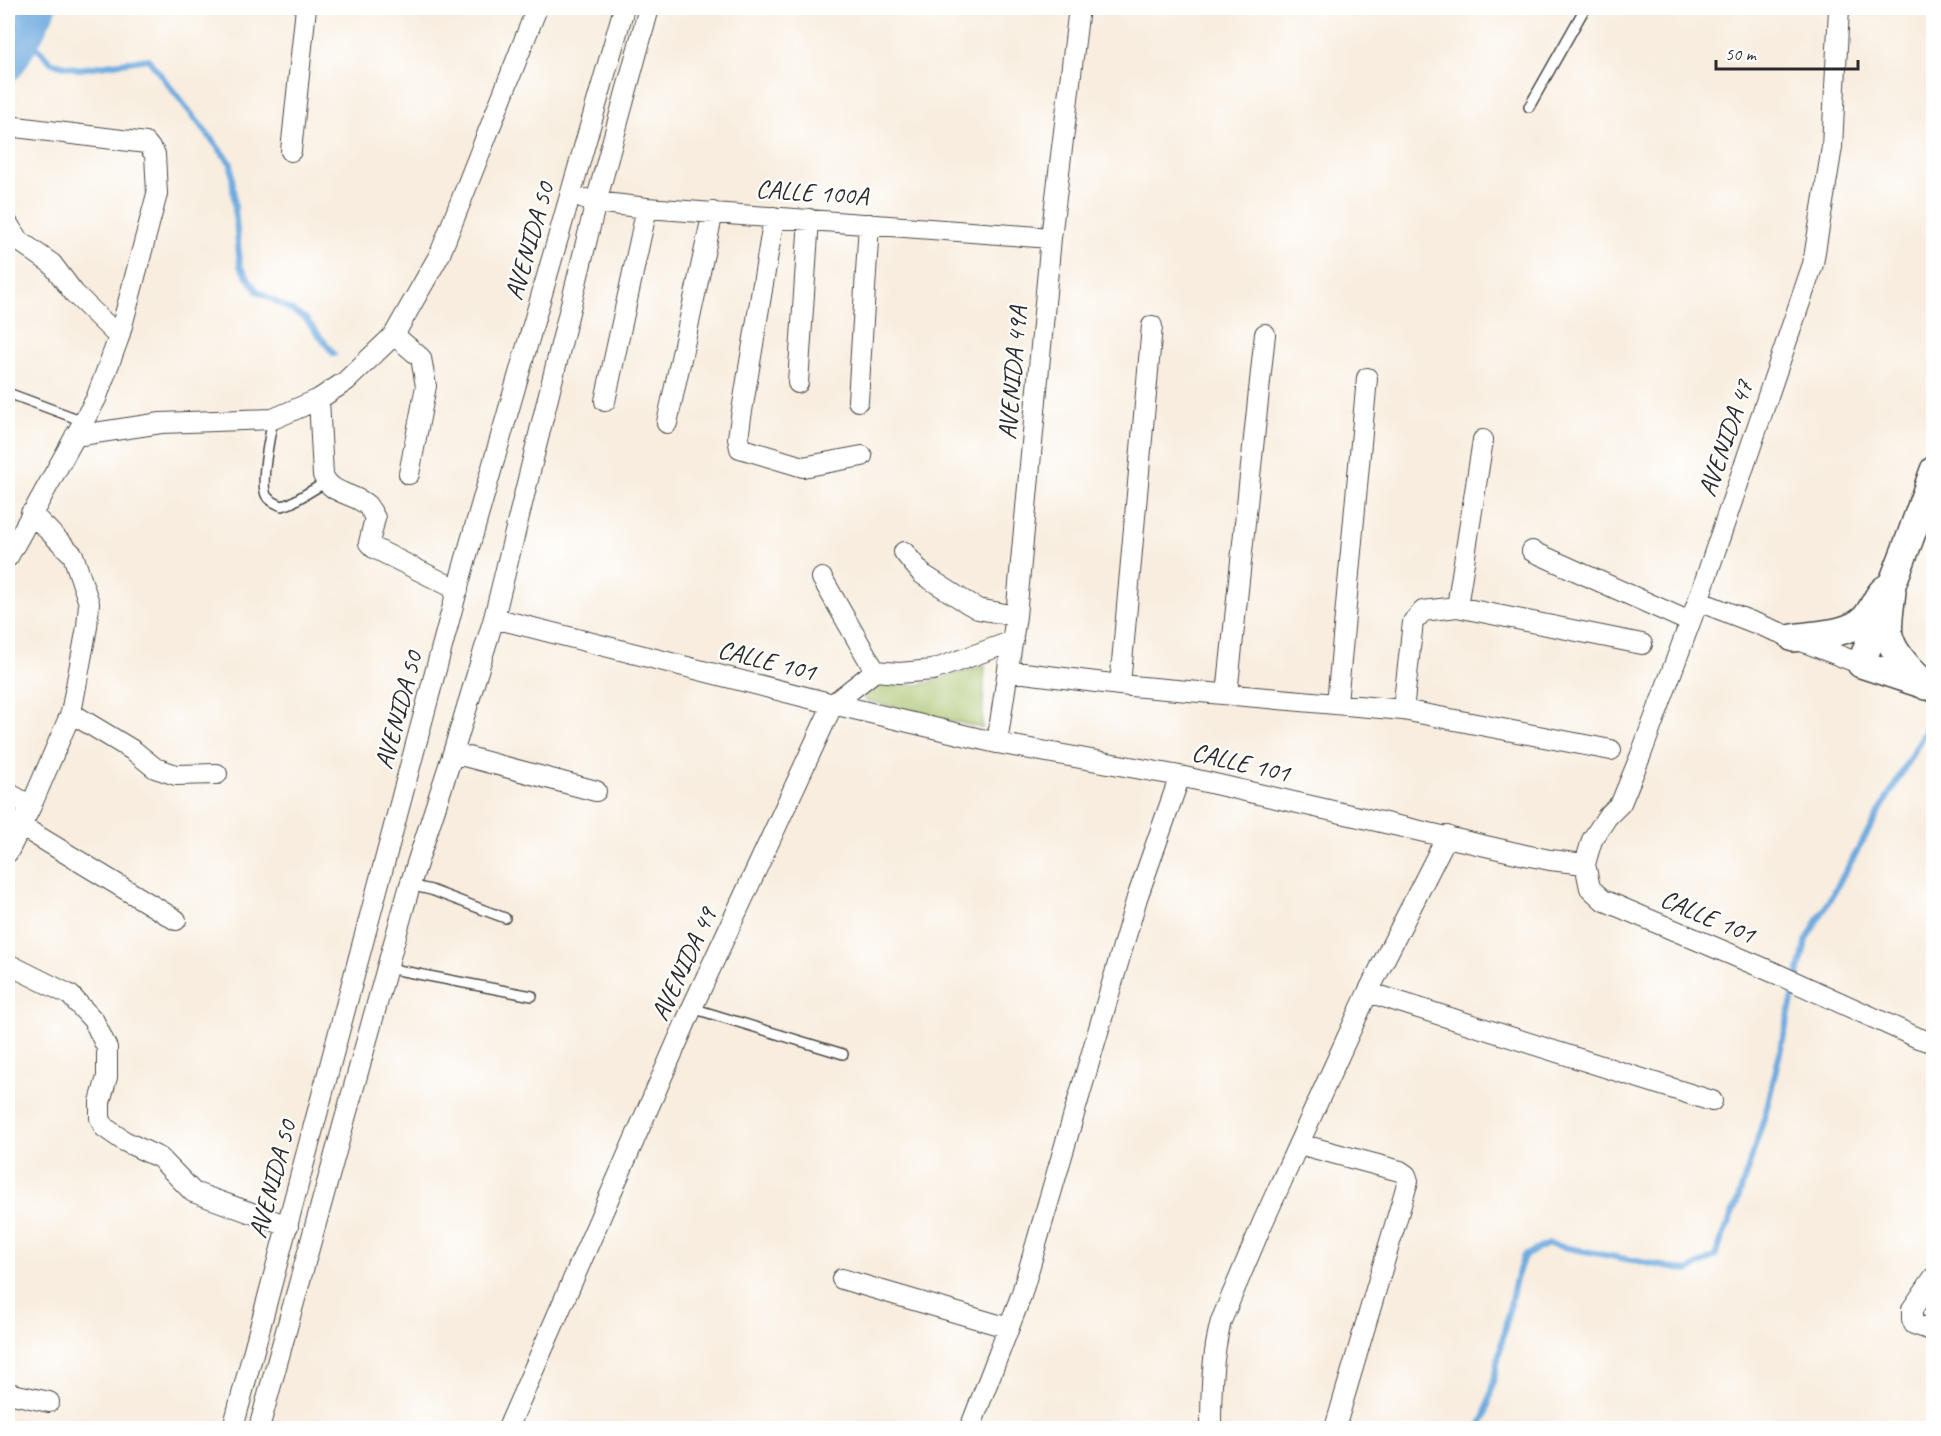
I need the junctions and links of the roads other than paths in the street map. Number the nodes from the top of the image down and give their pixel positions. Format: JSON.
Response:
{"nodes":[{"id":1,"x":306,"y":8,"type":"edge"},
{"id":2,"x":537,"y":8,"type":"edge"},
{"id":3,"x":624,"y":8,"type":"edge"},
{"id":4,"x":649,"y":8,"type":"edge"},
{"id":5,"x":1079,"y":8,"type":"edge"},
{"id":6,"x":1585,"y":8,"type":"edge"},
{"id":7,"x":1839,"y":8,"type":"edge"},
{"id":8,"x":1530,"y":107,"type":"dead end"},
{"id":9,"x":8,"y":126,"type":"edge"},
{"id":10,"x":291,"y":151,"type":"dead end"},
{"id":11,"x":571,"y":194,"type":"junction"},
{"id":12,"x":596,"y":202,"type":"junction"},
{"id":13,"x":646,"y":208,"type":"junction"},
{"id":14,"x":713,"y":212,"type":"junction"},
{"id":15,"x":774,"y":218,"type":"junction"},
{"id":16,"x":809,"y":219,"type":"junction"},
{"id":17,"x":8,"y":224,"type":"edge"},
{"id":18,"x":869,"y":224,"type":"junction"},
{"id":19,"x":1051,"y":238,"type":"junction"},
{"id":20,"x":1152,"y":327,"type":"dead end"},
{"id":21,"x":1265,"y":334,"type":"dead end"},
{"id":22,"x":394,"y":335,"type":"junction"},
{"id":23,"x":119,"y":337,"type":"junction"},
{"id":24,"x":1367,"y":378,"type":"dead end"},
{"id":25,"x":798,"y":383,"type":"dead end"},
{"id":26,"x":8,"y":393,"type":"edge"},
{"id":27,"x":319,"y":399,"type":"junction"},
{"id":28,"x":605,"y":401,"type":"dead end"},
{"id":29,"x":858,"y":401,"type":"dead end"},
{"id":30,"x":273,"y":419,"type":"junction"},
{"id":31,"x":667,"y":423,"type":"dead end"},
{"id":32,"x":79,"y":429,"type":"junction"},
{"id":33,"x":1483,"y":440,"type":"dead end"},
{"id":34,"x":862,"y":456,"type":"dead end"},
{"id":35,"x":1934,"y":471,"type":"edge"},
{"id":36,"x":409,"y":474,"type":"dead end"},
{"id":37,"x":326,"y":482,"type":"junction"},
{"id":38,"x":31,"y":513,"type":"junction"},
{"id":39,"x":1532,"y":551,"type":"dead end"},
{"id":40,"x":904,"y":552,"type":"dead end"},
{"id":41,"x":8,"y":557,"type":"edge"},
{"id":42,"x":822,"y":578,"type":"dead end"},
{"id":43,"x":1889,"y":587,"type":"junction"},
{"id":44,"x":458,"y":590,"type":"junction"},
{"id":45,"x":1698,"y":601,"type":"junction"},
{"id":46,"x":1457,"y":607,"type":"junction"},
{"id":47,"x":1016,"y":616,"type":"junction"},
{"id":48,"x":494,"y":618,"type":"junction"},
{"id":49,"x":1690,"y":622,"type":"junction"},
{"id":50,"x":1793,"y":638,"type":"junction"},
{"id":51,"x":1012,"y":641,"type":"junction"},
{"id":52,"x":1642,"y":644,"type":"dead end"},
{"id":53,"x":1860,"y":664,"type":"junction"},
{"id":54,"x":1008,"y":670,"type":"junction"},
{"id":55,"x":875,"y":671,"type":"junction"},
{"id":56,"x":1120,"y":685,"type":"junction"},
{"id":57,"x":1930,"y":687,"type":"edge"},
{"id":58,"x":1227,"y":694,"type":"junction"},
{"id":59,"x":1337,"y":703,"type":"junction"},
{"id":60,"x":833,"y":704,"type":"junction"},
{"id":61,"x":1403,"y":710,"type":"junction"},
{"id":62,"x":71,"y":713,"type":"junction"},
{"id":63,"x":997,"y":743,"type":"junction"},
{"id":64,"x":1611,"y":750,"type":"dead end"},
{"id":65,"x":453,"y":753,"type":"junction"},
{"id":66,"x":217,"y":774,"type":"dead end"},
{"id":67,"x":1180,"y":776,"type":"junction"},
{"id":68,"x":596,"y":791,"type":"dead end"},
{"id":69,"x":8,"y":793,"type":"edge"},
{"id":70,"x":31,"y":806,"type":"junction"},
{"id":71,"x":21,"y":826,"type":"junction"},
{"id":72,"x":1447,"y":836,"type":"junction"},
{"id":73,"x":8,"y":852,"type":"edge"},
{"id":74,"x":1585,"y":864,"type":"junction"},
{"id":75,"x":410,"y":885,"type":"junction"},
{"id":76,"x":505,"y":918,"type":"dead end"},
{"id":77,"x":176,"y":920,"type":"dead end"},
{"id":78,"x":8,"y":964,"type":"edge"},
{"id":79,"x":387,"y":968,"type":"junction"},
{"id":80,"x":1368,"y":992,"type":"junction"},
{"id":81,"x":532,"y":996,"type":"dead end"},
{"id":82,"x":692,"y":1008,"type":"junction"},
{"id":83,"x":1934,"y":1043,"type":"edge"},
{"id":84,"x":843,"y":1054,"type":"dead end"},
{"id":85,"x":1712,"y":1101,"type":"dead end"},
{"id":86,"x":1299,"y":1144,"type":"junction"},
{"id":87,"x":288,"y":1226,"type":"junction"},
{"id":88,"x":1934,"y":1277,"type":"edge"},
{"id":89,"x":842,"y":1279,"type":"dead end"},
{"id":90,"x":1009,"y":1328,"type":"junction"},
{"id":91,"x":1934,"y":1332,"type":"edge"},
{"id":92,"x":8,"y":1393,"type":"edge"},
{"id":93,"x":49,"y":1402,"type":"dead end"},
{"id":94,"x":234,"y":1428,"type":"edge"},
{"id":95,"x":260,"y":1428,"type":"edge"},
{"id":96,"x":510,"y":1428,"type":"edge"},
{"id":97,"x":970,"y":1428,"type":"edge"},
{"id":98,"x":1211,"y":1428,"type":"edge"},
{"id":99,"x":1335,"y":1428,"type":"edge"}],
"edges":[{"from":1,"to":10,"type":"street"},
{"from":2,"to":22,"type":"street"},
{"from":3,"to":11,"type":"street","name":"AVENIDA 50"},
{"from":4,"to":12,"type":"street","name":"AVENIDA 50"},
{"from":5,"to":19,"type":"street","name":"AVENIDA 49A"},
{"from":6,"to":8,"type":"lane"},
{"from":7,"to":45,"type":"street","name":"AVENIDA 47"},
{"from":9,"to":23,"type":"street"},
{"from":11,"to":12,"type":"street","name":"CALLE 100A"},
{"from":11,"to":44,"type":"street","name":"AVENIDA 50"},
{"from":12,"to":13,"type":"street","name":"CALLE 100A"},
{"from":12,"to":48,"type":"street","name":"AVENIDA 50"},
{"from":13,"to":14,"type":"street","name":"CALLE 100A"},
{"from":13,"to":28,"type":"street"},
{"from":14,"to":15,"type":"street","name":"CALLE 100A"},
{"from":14,"to":31,"type":"street"},
{"from":15,"to":16,"type":"street","name":"CALLE 100A"},
{"from":15,"to":34,"type":"street"},
{"from":16,"to":18,"type":"street","name":"CALLE 100A"},
{"from":16,"to":25,"type":"street"},
{"from":17,"to":23,"type":"street"},
{"from":18,"to":19,"type":"street","name":"CALLE 100A"},
{"from":18,"to":29,"type":"street"},
{"from":19,"to":47,"type":"street","name":"AVENIDA 49A"},
{"from":20,"to":56,"type":"street"},
{"from":21,"to":58,"type":"street"},
{"from":22,"to":27,"type":"street"},
{"from":22,"to":36,"type":"street"},
{"from":23,"to":32,"type":"street"},
{"from":24,"to":59,"type":"street"},
{"from":26,"to":32,"type":"lane"},
{"from":27,"to":30,"type":"street"},
{"from":27,"to":37,"type":"street"},
{"from":30,"to":32,"type":"street"},
{"from":30,"to":37,"type":"lane"},
{"from":32,"to":38,"type":"street"},
{"from":33,"to":46,"type":"street"},
{"from":35,"to":43,"type":"street"},
{"from":37,"to":44,"type":"street"},
{"from":38,"to":41,"type":"street"},
{"from":38,"to":62,"type":"street"},
{"from":39,"to":49,"type":"street"},
{"from":40,"to":47,"type":"street"},
{"from":42,"to":55,"type":"street"},
{"from":43,"to":50,"type":"street"},
{"from":43,"to":53,"type":"street"},
{"from":43,"to":57,"type":"street"},
{"from":44,"to":87,"type":"street","name":"AVENIDA 50"},
{"from":45,"to":49,"type":"street","name":"AVENIDA 47"},
{"from":45,"to":50,"type":"street"},
{"from":46,"to":52,"type":"street"},
{"from":46,"to":61,"type":"street"},
{"from":47,"to":51,"type":"street","name":"AVENIDA 49A"},
{"from":48,"to":60,"type":"street","name":"CALLE 101"},
{"from":48,"to":65,"type":"street","name":"AVENIDA 50"},
{"from":49,"to":74,"type":"street","name":"AVENIDA 47"},
{"from":50,"to":53,"type":"street"},
{"from":51,"to":54,"type":"street","name":"AVENIDA 49A"},
{"from":51,"to":55,"type":"street"},
{"from":53,"to":57,"type":"street"},
{"from":54,"to":56,"type":"street"},
{"from":54,"to":63,"type":"street","name":"AVENIDA 49A"},
{"from":55,"to":60,"type":"street","name":"AVENIDA 49"},
{"from":56,"to":58,"type":"street"},
{"from":58,"to":59,"type":"street"},
{"from":59,"to":61,"type":"street"},
{"from":60,"to":63,"type":"street","name":"CALLE 101"},
{"from":60,"to":82,"type":"street","name":"AVENIDA 49"},
{"from":61,"to":64,"type":"street"},
{"from":62,"to":66,"type":"street"},
{"from":62,"to":70,"type":"street"},
{"from":63,"to":67,"type":"street","name":"CALLE 101"},
{"from":65,"to":68,"type":"street"},
{"from":65,"to":75,"type":"street","name":"AVENIDA 50"},
{"from":67,"to":72,"type":"street","name":"CALLE 101"},
{"from":67,"to":90,"type":"street"},
{"from":69,"to":70,"type":"street"},
{"from":70,"to":71,"type":"street"},
{"from":71,"to":73,"type":"street"},
{"from":71,"to":77,"type":"street"},
{"from":72,"to":74,"type":"street","name":"CALLE 101"},
{"from":72,"to":80,"type":"street"},
{"from":74,"to":83,"type":"street","name":"CALLE 101"},
{"from":75,"to":76,"type":"lane"},
{"from":75,"to":79,"type":"street","name":"AVENIDA 50"},
{"from":78,"to":87,"type":"street"},
{"from":79,"to":81,"type":"lane"},
{"from":79,"to":95,"type":"street","name":"AVENIDA 50"},
{"from":80,"to":85,"type":"street"},
{"from":80,"to":86,"type":"street"},
{"from":82,"to":84,"type":"lane"},
{"from":82,"to":96,"type":"street","name":"AVENIDA 49"},
{"from":86,"to":98,"type":"street"},
{"from":86,"to":99,"type":"street"},
{"from":87,"to":94,"type":"street","name":"AVENIDA 50"},
{"from":88,"to":91,"type":"street"},
{"from":89,"to":90,"type":"street"},
{"from":90,"to":97,"type":"street"},
{"from":92,"to":93,"type":"street"}]}
